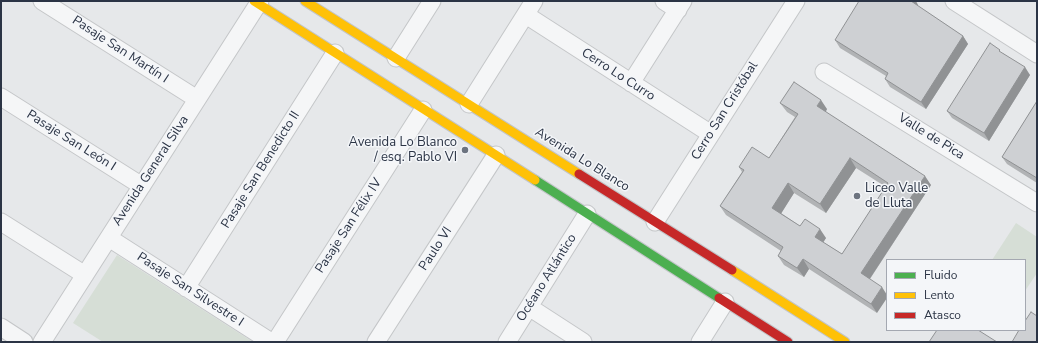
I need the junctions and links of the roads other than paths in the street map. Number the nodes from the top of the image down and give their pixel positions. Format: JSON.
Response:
{"nodes":[{"id":1,"x":42,"y":1,"type":"edge"},
{"id":2,"x":432,"y":1,"type":"edge"},
{"id":3,"x":534,"y":1,"type":"edge"},
{"id":4,"x":796,"y":1,"type":"edge"},
{"id":5,"x":954,"y":1,"type":"edge"},
{"id":6,"x":257,"y":2,"type":"edge"},
{"id":7,"x":313,"y":3,"type":"edge"},
{"id":8,"x":675,"y":4,"type":"edge"},
{"id":9,"x":526,"y":15,"type":"junction"},
{"id":10,"x":335,"y":53,"type":"junction"},
{"id":11,"x":1037,"y":54,"type":"edge"},
{"id":12,"x":396,"y":58,"type":"junction"},
{"id":13,"x":824,"y":72,"type":"dead end"},
{"id":14,"x":631,"y":83,"type":"junction"},
{"id":15,"x":1,"y":97,"type":"edge"},
{"id":16,"x":197,"y":99,"type":"junction"},
{"id":17,"x":469,"y":104,"type":"junction"},
{"id":18,"x":423,"y":110,"type":"junction"},
{"id":19,"x":711,"y":134,"type":"junction"},
{"id":20,"x":496,"y":155,"type":"junction"},
{"id":21,"x":142,"y":186,"type":"junction"},
{"id":22,"x":1037,"y":203,"type":"edge"},
{"id":23,"x":587,"y":214,"type":"junction"},
{"id":24,"x":1,"y":222,"type":"edge"},
{"id":25,"x":655,"y":222,"type":"junction"},
{"id":26,"x":109,"y":238,"type":"junction"},
{"id":27,"x":85,"y":275,"type":"junction"},
{"id":28,"x":186,"y":288,"type":"junction"},
{"id":29,"x":725,"y":302,"type":"junction"},
{"id":30,"x":529,"y":307,"type":"junction"},
{"id":31,"x":1,"y":327,"type":"edge"},
{"id":32,"x":840,"y":341,"type":"edge"},
{"id":33,"x":24,"y":342,"type":"edge"},
{"id":34,"x":42,"y":342,"type":"edge"},
{"id":35,"x":271,"y":342,"type":"edge"},
{"id":36,"x":274,"y":342,"type":"edge"},
{"id":37,"x":376,"y":342,"type":"edge"},
{"id":38,"x":507,"y":342,"type":"edge"},
{"id":39,"x":582,"y":342,"type":"edge"},
{"id":40,"x":700,"y":342,"type":"edge"},
{"id":41,"x":788,"y":342,"type":"edge"}],
"edges":[{"from":1,"to":16,"type":"street","name":"Pasaje San Martín I"},
{"from":2,"to":12,"type":"street"},
{"from":3,"to":9,"type":"street"},
{"from":4,"to":19,"type":"street","name":"Cerro San Cristóbal"},
{"from":5,"to":11,"type":"street"},
{"from":6,"to":10,"type":"main road"},
{"from":6,"to":16,"type":"street","name":"Avenida General Silva"},
{"from":7,"to":12,"type":"main road","name":"Avenida Lo Blanco"},
{"from":8,"to":14,"type":"street"},
{"from":9,"to":14,"type":"street","name":"Cerro Lo Curro"},
{"from":9,"to":17,"type":"street"},
{"from":10,"to":18,"type":"main road"},
{"from":10,"to":28,"type":"street","name":"Pasaje San Benedicto II"},
{"from":12,"to":17,"type":"main road","name":"Avenida Lo Blanco"},
{"from":13,"to":22,"type":"street","name":"Valle de Pica"},
{"from":14,"to":19,"type":"street","name":"Cerro Lo Curro"},
{"from":15,"to":21,"type":"street","name":"Pasaje San León I"},
{"from":16,"to":21,"type":"street","name":"Avenida General Silva"},
{"from":17,"to":25,"type":"main road","name":"Avenida Lo Blanco"},
{"from":18,"to":20,"type":"main road"},
{"from":18,"to":36,"type":"street","name":"Pasaje San Félix IV"},
{"from":19,"to":25,"type":"street","name":"Cerro San Cristóbal"},
{"from":20,"to":23,"type":"main road"},
{"from":20,"to":37,"type":"street","name":"Paulo VI"},
{"from":21,"to":26,"type":"street","name":"Avenida General Silva"},
{"from":23,"to":29,"type":"main road"},
{"from":23,"to":30,"type":"street","name":"Océano Atlántico"},
{"from":24,"to":27,"type":"street"},
{"from":25,"to":32,"type":"main road","name":"Avenida Lo Blanco"},
{"from":26,"to":27,"type":"street","name":"Avenida General Silva"},
{"from":26,"to":28,"type":"street","name":"Pasaje San Silvestre I"},
{"from":27,"to":34,"type":"street","name":"Avenida General Silva"},
{"from":28,"to":35,"type":"street","name":"Pasaje San Silvestre I"},
{"from":29,"to":40,"type":"street"},
{"from":29,"to":41,"type":"main road"},
{"from":30,"to":38,"type":"street","name":"Océano Atlántico"},
{"from":30,"to":39,"type":"street"},
{"from":31,"to":33,"type":"street"}]}
